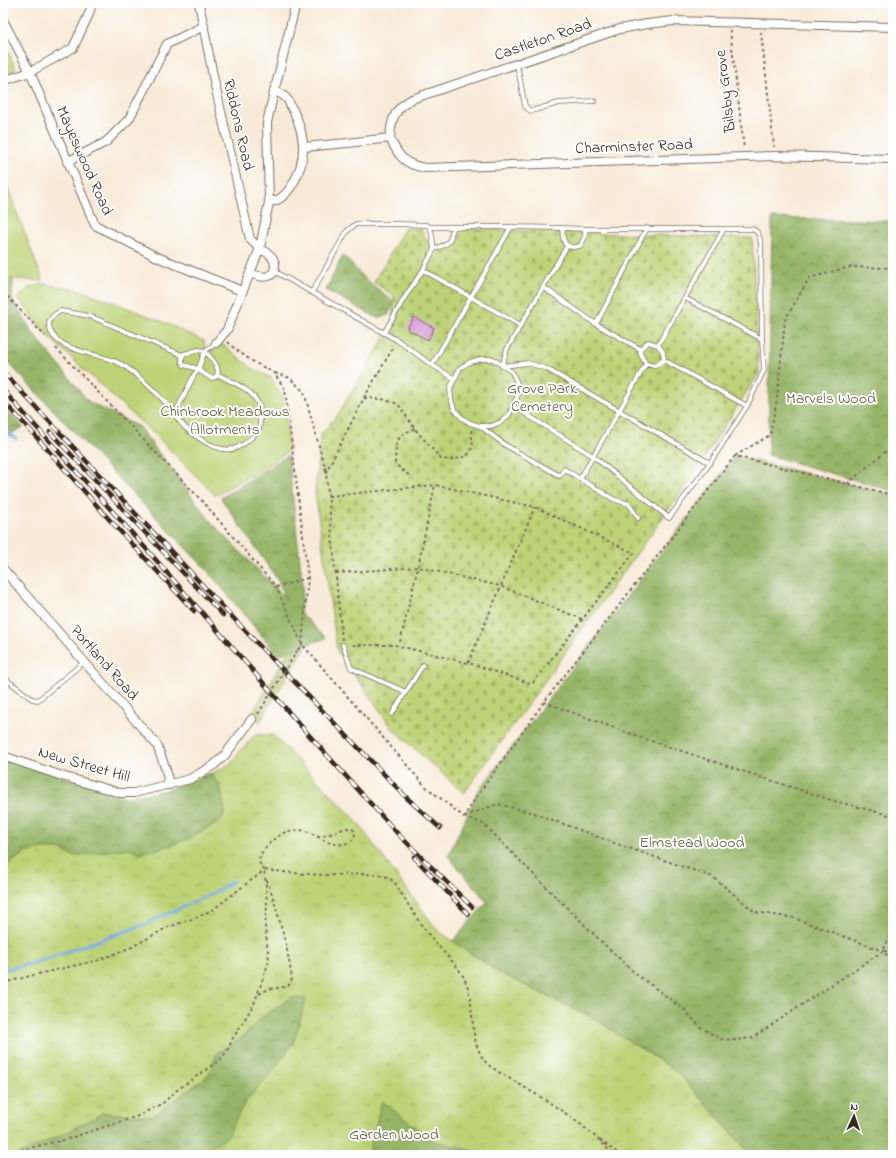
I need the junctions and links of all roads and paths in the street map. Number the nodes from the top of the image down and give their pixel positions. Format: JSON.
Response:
{"nodes":[{"id":1,"x":92,"y":3,"type":"edge"},
{"id":2,"x":199,"y":3,"type":"edge"},
{"id":3,"x":296,"y":3,"type":"edge"},
{"id":4,"x":3,"y":20,"type":"edge"},
{"id":5,"x":729,"y":23,"type":"junction"},
{"id":6,"x":760,"y":24,"type":"junction"},
{"id":7,"x":204,"y":26,"type":"junction"},
{"id":8,"x":893,"y":27,"type":"edge"},
{"id":9,"x":516,"y":64,"type":"junction"},
{"id":10,"x":30,"y":72,"type":"junction"},
{"id":11,"x":3,"y":80,"type":"edge"},
{"id":12,"x":274,"y":90,"type":"junction"},
{"id":13,"x":594,"y":101,"type":"dead end"},
{"id":14,"x":390,"y":138,"type":"junction"},
{"id":15,"x":304,"y":146,"type":"junction"},
{"id":16,"x":775,"y":156,"type":"junction"},
{"id":17,"x":745,"y":157,"type":"junction"},
{"id":18,"x":893,"y":159,"type":"edge"},
{"id":19,"x":67,"y":162,"type":"junction"},
{"id":20,"x":269,"y":202,"type":"junction"},
{"id":21,"x":430,"y":227,"type":"junction"},
{"id":22,"x":454,"y":227,"type":"junction"},
{"id":23,"x":511,"y":227,"type":"junction"},
{"id":24,"x":562,"y":228,"type":"junction"},
{"id":25,"x":647,"y":228,"type":"junction"},
{"id":26,"x":586,"y":229,"type":"junction"},
{"id":27,"x":724,"y":229,"type":"junction"},
{"id":28,"x":3,"y":233,"type":"edge"},
{"id":29,"x":567,"y":246,"type":"junction"},
{"id":30,"x":260,"y":248,"type":"junction"},
{"id":31,"x":434,"y":249,"type":"junction"},
{"id":32,"x":3,"y":266,"type":"edge"},
{"id":33,"x":893,"y":268,"type":"edge"},
{"id":34,"x":274,"y":270,"type":"junction"},
{"id":35,"x":423,"y":270,"type":"junction"},
{"id":36,"x":250,"y":273,"type":"junction"},
{"id":37,"x":543,"y":287,"type":"junction"},
{"id":38,"x":242,"y":291,"type":"junction"},
{"id":39,"x":3,"y":292,"type":"edge"},
{"id":40,"x":312,"y":292,"type":"junction"},
{"id":41,"x":471,"y":297,"type":"junction"},
{"id":42,"x":685,"y":298,"type":"junction"},
{"id":43,"x":596,"y":324,"type":"junction"},
{"id":44,"x":520,"y":325,"type":"junction"},
{"id":45,"x":384,"y":333,"type":"junction"},
{"id":46,"x":46,"y":338,"type":"dead end"},
{"id":47,"x":762,"y":339,"type":"junction"},
{"id":48,"x":219,"y":340,"type":"junction"},
{"id":49,"x":397,"y":340,"type":"junction"},
{"id":50,"x":52,"y":344,"type":"dead end"},
{"id":51,"x":658,"y":345,"type":"junction"},
{"id":52,"x":640,"y":349,"type":"junction"},
{"id":53,"x":205,"y":351,"type":"junction"},
{"id":54,"x":182,"y":355,"type":"junction"},
{"id":55,"x":664,"y":360,"type":"junction"},
{"id":56,"x":646,"y":364,"type":"junction"},
{"id":57,"x":432,"y":365,"type":"junction"},
{"id":58,"x":502,"y":366,"type":"junction"},
{"id":59,"x":198,"y":370,"type":"junction"},
{"id":60,"x":274,"y":373,"type":"junction"},
{"id":61,"x":217,"y":375,"type":"junction"},
{"id":62,"x":455,"y":379,"type":"junction"},
{"id":63,"x":364,"y":398,"type":"junction"},
{"id":64,"x":514,"y":406,"type":"junction"},
{"id":65,"x":746,"y":406,"type":"junction"},
{"id":66,"x":620,"y":411,"type":"junction"},
{"id":67,"x":175,"y":414,"type":"junction"},
{"id":68,"x":470,"y":423,"type":"junction"},
{"id":69,"x":480,"y":426,"type":"junction"},
{"id":70,"x":416,"y":429,"type":"junction"},
{"id":71,"x":893,"y":446,"type":"edge"},
{"id":72,"x":593,"y":456,"type":"junction"},
{"id":73,"x":735,"y":456,"type":"junction"},
{"id":74,"x":710,"y":463,"type":"junction"},
{"id":75,"x":326,"y":472,"type":"junction"},
{"id":76,"x":409,"y":475,"type":"dead end"},
{"id":77,"x":580,"y":479,"type":"junction"},
{"id":78,"x":847,"y":484,"type":"junction"},
{"id":79,"x":435,"y":486,"type":"junction"},
{"id":80,"x":893,"y":495,"type":"edge"},
{"id":81,"x":329,"y":496,"type":"junction"},
{"id":82,"x":535,"y":507,"type":"junction"},
{"id":83,"x":638,"y":518,"type":"dead end"},
{"id":84,"x":418,"y":567,"type":"junction"},
{"id":85,"x":3,"y":569,"type":"edge"},
{"id":86,"x":336,"y":573,"type":"junction"},
{"id":87,"x":308,"y":578,"type":"junction"},
{"id":88,"x":500,"y":586,"type":"junction"},
{"id":89,"x":276,"y":587,"type":"junction"},
{"id":90,"x":582,"y":619,"type":"junction"},
{"id":91,"x":400,"y":642,"type":"dead end"},
{"id":92,"x":302,"y":644,"type":"junction"},
{"id":93,"x":343,"y":645,"type":"junction"},
{"id":94,"x":84,"y":662,"type":"junction"},
{"id":95,"x":468,"y":663,"type":"junction"},
{"id":96,"x":423,"y":665,"type":"dead end"},
{"id":97,"x":3,"y":677,"type":"edge"},
{"id":98,"x":406,"y":692,"type":"junction"},
{"id":99,"x":544,"y":702,"type":"junction"},
{"id":100,"x":392,"y":714,"type":"dead end"},
{"id":101,"x":255,"y":716,"type":"joint"},
{"id":102,"x":3,"y":756,"type":"edge"},
{"id":103,"x":169,"y":785,"type":"junction"},
{"id":104,"x":893,"y":816,"type":"edge"},
{"id":105,"x":464,"y":817,"type":"junction"},
{"id":106,"x":316,"y":836,"type":"junction"},
{"id":107,"x":264,"y":870,"type":"junction"},
{"id":108,"x":265,"y":874,"type":"junction"},
{"id":109,"x":893,"y":930,"type":"edge"},
{"id":110,"x":883,"y":951,"type":"junction"},
{"id":111,"x":893,"y":951,"type":"edge"},
{"id":112,"x":893,"y":962,"type":"edge"},
{"id":113,"x":3,"y":983,"type":"edge"},
{"id":114,"x":258,"y":994,"type":"junction"},
{"id":115,"x":591,"y":1133,"type":"junction"},
{"id":116,"x":3,"y":1154,"type":"edge"},
{"id":117,"x":613,"y":1155,"type":"edge"},
{"id":118,"x":620,"y":1155,"type":"edge"}],
"edges":[{"from":1,"to":10,"type":"street"},
{"from":2,"to":7,"type":"street","name":"Riddons Road"},
{"from":3,"to":12,"type":"street"},
{"from":4,"to":10,"type":"street","name":"Mayeswood Road"},
{"from":5,"to":6,"type":"street","name":"Castleton Road"},
{"from":5,"to":9,"type":"street","name":"Castleton Road"},
{"from":5,"to":17,"type":"path","name":"Bilsby Grove"},
{"from":6,"to":8,"type":"street","name":"Castleton Road"},
{"from":6,"to":16,"type":"path"},
{"from":7,"to":19,"type":"street"},
{"from":7,"to":30,"type":"street","name":"Riddons Road"},
{"from":9,"to":13,"type":"lane"},
{"from":9,"to":14,"type":"street","name":"Castleton Road"},
{"from":10,"to":11,"type":"street"},
{"from":10,"to":19,"type":"street","name":"Mayeswood Road"},
{"from":12,"to":15,"type":"street"},
{"from":12,"to":20,"type":"street"},
{"from":14,"to":15,"type":"street"},
{"from":14,"to":17,"type":"street","name":"Charminster Road"},
{"from":15,"to":20,"type":"street"},
{"from":16,"to":17,"type":"street","name":"Charminster Road"},
{"from":16,"to":18,"type":"street","name":"Charminster Road"},
{"from":19,"to":38,"type":"street","name":"Mayeswood Road"},
{"from":20,"to":30,"type":"street"},
{"from":21,"to":22,"type":"lane"},
{"from":21,"to":31,"type":"lane"},
{"from":21,"to":40,"type":"lane"},
{"from":22,"to":23,"type":"lane"},
{"from":22,"to":31,"type":"lane"},
{"from":23,"to":24,"type":"lane"},
{"from":23,"to":41,"type":"lane"},
{"from":24,"to":26,"type":"lane"},
{"from":24,"to":29,"type":"lane"},
{"from":25,"to":26,"type":"lane"},
{"from":25,"to":27,"type":"lane"},
{"from":25,"to":43,"type":"lane"},
{"from":26,"to":29,"type":"lane"},
{"from":27,"to":42,"type":"lane"},
{"from":27,"to":47,"type":"lane"},
{"from":28,"to":32,"type":"path"},
{"from":29,"to":37,"type":"lane"},
{"from":30,"to":34,"type":"street","name":"Riddons Road"},
{"from":30,"to":36,"type":"street"},
{"from":31,"to":35,"type":"lane"},
{"from":33,"to":73,"type":"path"},
{"from":34,"to":36,"type":"street"},
{"from":34,"to":40,"type":"lane"},
{"from":35,"to":41,"type":"lane"},
{"from":35,"to":45,"type":"lane"},
{"from":36,"to":38,"type":"street"},
{"from":37,"to":43,"type":"lane"},
{"from":37,"to":44,"type":"lane"},
{"from":38,"to":48,"type":"street"},
{"from":39,"to":46,"type":"path"},
{"from":40,"to":45,"type":"lane"},
{"from":41,"to":44,"type":"lane"},
{"from":41,"to":57,"type":"lane"},
{"from":42,"to":47,"type":"lane"},
{"from":42,"to":51,"type":"lane"},
{"from":43,"to":52,"type":"lane"},
{"from":44,"to":58,"type":"lane"},
{"from":45,"to":49,"type":"lane"},
{"from":47,"to":65,"type":"lane"},
{"from":48,"to":53,"type":"lane"},
{"from":48,"to":60,"type":"path"},
{"from":49,"to":57,"type":"lane"},
{"from":49,"to":63,"type":"path"},
{"from":50,"to":89,"type":"path"},
{"from":51,"to":52,"type":"lane"},
{"from":51,"to":55,"type":"lane"},
{"from":52,"to":56,"type":"lane"},
{"from":53,"to":54,"type":"lane"},
{"from":53,"to":59,"type":"lane"},
{"from":53,"to":61,"type":"lane"},
{"from":54,"to":59,"type":"lane"},
{"from":54,"to":67,"type":"lane"},
{"from":55,"to":56,"type":"lane"},
{"from":55,"to":65,"type":"lane"},
{"from":56,"to":66,"type":"lane"},
{"from":57,"to":62,"type":"lane"},
{"from":58,"to":62,"type":"lane"},
{"from":58,"to":64,"type":"lane"},
{"from":58,"to":66,"type":"lane"},
{"from":59,"to":61,"type":"lane"},
{"from":59,"to":67,"type":"lane"},
{"from":60,"to":75,"type":"path"},
{"from":60,"to":87,"type":"path"},
{"from":61,"to":67,"type":"lane"},
{"from":62,"to":68,"type":"lane"},
{"from":63,"to":70,"type":"path"},
{"from":63,"to":75,"type":"path"},
{"from":64,"to":69,"type":"lane"},
{"from":64,"to":72,"type":"lane"},
{"from":65,"to":74,"type":"lane"},
{"from":66,"to":72,"type":"lane"},
{"from":66,"to":74,"type":"lane"},
{"from":68,"to":69,"type":"lane"},
{"from":68,"to":70,"type":"path"},
{"from":69,"to":77,"type":"lane"},
{"from":70,"to":76,"type":"path"},
{"from":71,"to":78,"type":"path"},
{"from":72,"to":74,"type":"lane"},
{"from":72,"to":77,"type":"lane"},
{"from":73,"to":78,"type":"path"},
{"from":73,"to":99,"type":"path"},
{"from":75,"to":81,"type":"path"},
{"from":77,"to":83,"type":"lane"},
{"from":78,"to":80,"type":"path"},
{"from":79,"to":81,"type":"path"},
{"from":79,"to":82,"type":"path"},
{"from":79,"to":84,"type":"path"},
{"from":81,"to":86,"type":"path"},
{"from":82,"to":88,"type":"path"},
{"from":82,"to":90,"type":"path"},
{"from":84,"to":86,"type":"path"},
{"from":84,"to":88,"type":"path"},
{"from":84,"to":91,"type":"path"},
{"from":85,"to":94,"type":"street","name":"Portland Road"},
{"from":86,"to":93,"type":"path"},
{"from":87,"to":89,"type":"path"},
{"from":87,"to":92,"type":"path"},
{"from":88,"to":90,"type":"path"},
{"from":88,"to":95,"type":"path"},
{"from":89,"to":92,"type":"path"},
{"from":90,"to":95,"type":"path"},
{"from":92,"to":101,"type":"path","bridge":true},
{"from":92,"to":105,"type":"path"},
{"from":93,"to":95,"type":"path"},
{"from":93,"to":98,"type":"lane"},
{"from":94,"to":97,"type":"lane"},
{"from":94,"to":103,"type":"street","name":"Portland Road"},
{"from":96,"to":98,"type":"lane"},
{"from":98,"to":100,"type":"lane"},
{"from":99,"to":104,"type":"path"},
{"from":99,"to":105,"type":"path"},
{"from":101,"to":103,"type":"street","name":"New Street Hill"},
{"from":102,"to":103,"type":"street","name":"New Street Hill"},
{"from":105,"to":110,"type":"path"},
{"from":105,"to":110,"type":"path"},
{"from":106,"to":106,"type":"path"},
{"from":106,"to":107,"type":"path"},
{"from":107,"to":108,"type":"path"},
{"from":107,"to":113,"type":"path"},
{"from":107,"to":115,"type":"path"},
{"from":108,"to":114,"type":"path"},
{"from":108,"to":114,"type":"path"},
{"from":109,"to":110,"type":"path"},
{"from":110,"to":111,"type":"path"},
{"from":110,"to":112,"type":"path"},
{"from":114,"to":116,"type":"path"},
{"from":115,"to":117,"type":"path"},
{"from":115,"to":118,"type":"path"}]}
